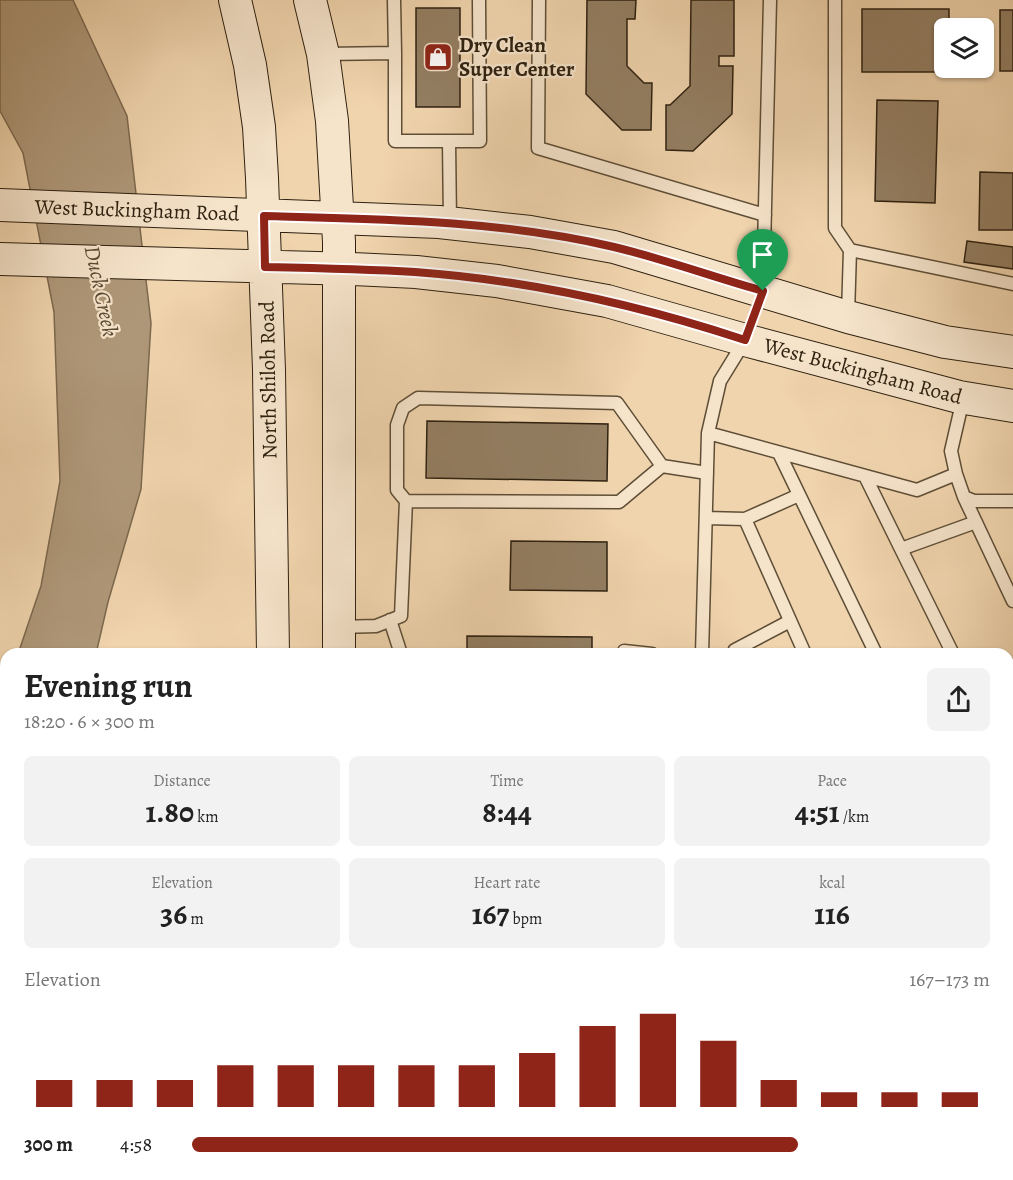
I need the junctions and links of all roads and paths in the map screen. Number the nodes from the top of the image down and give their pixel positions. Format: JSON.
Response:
{"nodes":[{"id":1,"x":235,"y":0,"type":"edge"},
{"id":2,"x":310,"y":0,"type":"edge"},
{"id":3,"x":394,"y":0,"type":"edge"},
{"id":4,"x":479,"y":0,"type":"edge"},
{"id":5,"x":539,"y":0,"type":"edge"},
{"id":6,"x":770,"y":0,"type":"edge"},
{"id":7,"x":835,"y":0,"type":"edge"},
{"id":8,"x":395,"y":53,"type":"junction"},
{"id":9,"x":323,"y":54,"type":"junction"},
{"id":10,"x":449,"y":141,"type":"junction"},
{"id":11,"x":0,"y":205,"type":"edge"},
{"id":12,"x":765,"y":215,"type":"junction"},
{"id":13,"x":264,"y":216,"type":"junction"},
{"id":14,"x":338,"y":218,"type":"junction"},
{"id":15,"x":450,"y":224,"type":"junction"},
{"id":16,"x":850,"y":250,"type":"junction"},
{"id":17,"x":0,"y":259,"type":"edge"},
{"id":18,"x":265,"y":267,"type":"junction"},
{"id":19,"x":339,"y":268,"type":"junction"},
{"id":20,"x":1013,"y":284,"type":"edge"},
{"id":21,"x":763,"y":291,"type":"junction"},
{"id":22,"x":848,"y":317,"type":"junction"},
{"id":23,"x":745,"y":340,"type":"junction"},
{"id":24,"x":1013,"y":352,"type":"edge"},
{"id":25,"x":963,"y":398,"type":"junction"},
{"id":26,"x":1013,"y":406,"type":"edge"},
{"id":27,"x":708,"y":433,"type":"junction"},
{"id":28,"x":779,"y":453,"type":"junction"},
{"id":29,"x":662,"y":466,"type":"junction"},
{"id":30,"x":707,"y":473,"type":"junction"},
{"id":31,"x":956,"y":474,"type":"junction"},
{"id":32,"x":865,"y":476,"type":"junction"},
{"id":33,"x":799,"y":495,"type":"junction"},
{"id":34,"x":964,"y":496,"type":"junction"},
{"id":35,"x":406,"y":501,"type":"junction"},
{"id":36,"x":1013,"y":501,"type":"edge"},
{"id":37,"x":706,"y":518,"type":"junction"},
{"id":38,"x":745,"y":519,"type":"junction"},
{"id":39,"x":976,"y":522,"type":"junction"},
{"id":40,"x":901,"y":549,"type":"junction"},
{"id":41,"x":1013,"y":601,"type":"edge"},
{"id":42,"x":390,"y":620,"type":"junction"},
{"id":43,"x":790,"y":621,"type":"junction"},
{"id":44,"x":339,"y":640,"type":"edge"},
{"id":45,"x":273,"y":648,"type":"edge"},
{"id":46,"x":399,"y":648,"type":"edge"},
{"id":47,"x":702,"y":648,"type":"edge"},
{"id":48,"x":739,"y":648,"type":"edge"},
{"id":49,"x":802,"y":648,"type":"edge"},
{"id":50,"x":873,"y":648,"type":"edge"},
{"id":51,"x":950,"y":648,"type":"edge"}],
"edges":[{"from":1,"to":13,"type":"main road","name":"North Shiloh Road"},
{"from":2,"to":9,"type":"main road"},
{"from":3,"to":8,"type":"lane"},
{"from":4,"to":10,"type":"lane"},
{"from":5,"to":12,"type":"lane"},
{"from":6,"to":12,"type":"lane"},
{"from":7,"to":16,"type":"lane"},
{"from":8,"to":9,"type":"lane"},
{"from":8,"to":10,"type":"lane"},
{"from":9,"to":14,"type":"main road"},
{"from":10,"to":15,"type":"lane"},
{"from":11,"to":13,"type":"main road","name":"West Buckingham Road"},
{"from":12,"to":21,"type":"lane"},
{"from":13,"to":14,"type":"main road","name":"West Buckingham Road"},
{"from":13,"to":18,"type":"main road","name":"North Shiloh Road"},
{"from":14,"to":15,"type":"main road","name":"West Buckingham Road"},
{"from":14,"to":19,"type":"main road"},
{"from":15,"to":21,"type":"main road","name":"West Buckingham Road"},
{"from":16,"to":20,"type":"lane"},
{"from":16,"to":22,"type":"lane"},
{"from":17,"to":18,"type":"main road","name":"West Buckingham Road"},
{"from":18,"to":19,"type":"main road","name":"West Buckingham Road"},
{"from":18,"to":45,"type":"main road","name":"North Shiloh Road"},
{"from":19,"to":23,"type":"main road","name":"West Buckingham Road"},
{"from":19,"to":44,"type":"main road"},
{"from":21,"to":22,"type":"main road","name":"West Buckingham Road"},
{"from":21,"to":23,"type":"main road"},
{"from":22,"to":24,"type":"main road","name":"West Buckingham Road"},
{"from":23,"to":25,"type":"main road","name":"West Buckingham Road"},
{"from":23,"to":27,"type":"lane"},
{"from":25,"to":26,"type":"main road","name":"West Buckingham Road"},
{"from":25,"to":31,"type":"lane"},
{"from":27,"to":28,"type":"lane"},
{"from":27,"to":30,"type":"lane"},
{"from":28,"to":32,"type":"lane"},
{"from":28,"to":33,"type":"lane"},
{"from":29,"to":30,"type":"lane"},
{"from":29,"to":35,"type":"lane"},
{"from":29,"to":35,"type":"lane"},
{"from":30,"to":37,"type":"lane"},
{"from":31,"to":32,"type":"lane"},
{"from":31,"to":34,"type":"lane"},
{"from":32,"to":40,"type":"lane"},
{"from":33,"to":38,"type":"lane"},
{"from":33,"to":50,"type":"lane"},
{"from":34,"to":36,"type":"lane"},
{"from":34,"to":39,"type":"lane"},
{"from":35,"to":42,"type":"lane"},
{"from":37,"to":38,"type":"lane"},
{"from":37,"to":47,"type":"lane"},
{"from":38,"to":43,"type":"lane"},
{"from":39,"to":40,"type":"lane"},
{"from":39,"to":41,"type":"lane"},
{"from":40,"to":51,"type":"lane"},
{"from":42,"to":44,"type":"lane"},
{"from":42,"to":46,"type":"lane"},
{"from":43,"to":48,"type":"lane"},
{"from":43,"to":49,"type":"lane"}]}
